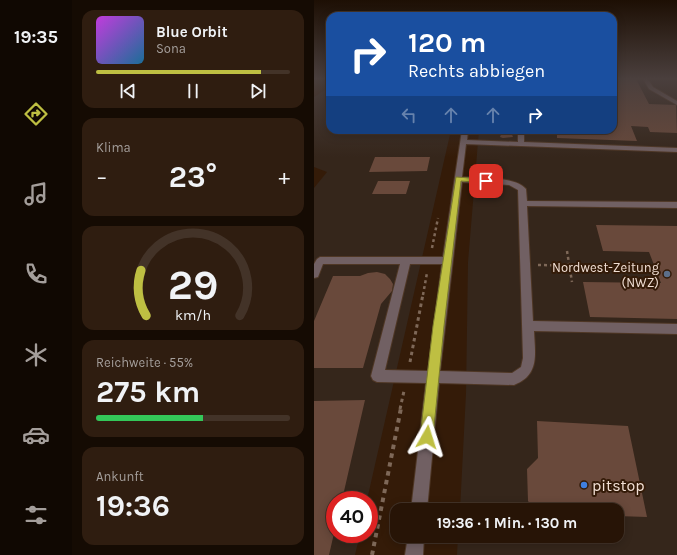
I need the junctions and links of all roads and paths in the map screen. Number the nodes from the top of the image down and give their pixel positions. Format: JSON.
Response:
{"nodes":[{"id":1,"x":464,"y":134,"type":"edge"},
{"id":2,"x":521,"y":134,"type":"edge"},
{"id":3,"x":463,"y":142,"type":"junction"},
{"id":4,"x":521,"y":144,"type":"junction"},
{"id":5,"x":677,"y":150,"type":"edge"},
{"id":6,"x":458,"y":179,"type":"junction"},
{"id":7,"x":522,"y":203,"type":"junction"},
{"id":8,"x":677,"y":205,"type":"edge"},
{"id":9,"x":440,"y":212,"type":"dead end"},
{"id":10,"x":567,"y":251,"type":"dead end"},
{"id":11,"x":406,"y":260,"type":"junction"},
{"id":12,"x":429,"y":260,"type":"junction"},
{"id":13,"x":447,"y":260,"type":"junction"},
{"id":14,"x":525,"y":265,"type":"junction"},
{"id":15,"x":569,"y":265,"type":"junction"},
{"id":16,"x":655,"y":267,"type":"dead end"},
{"id":17,"x":314,"y":274,"type":"edge"},
{"id":18,"x":572,"y":282,"type":"dead end"},
{"id":19,"x":528,"y":326,"type":"junction"},
{"id":20,"x":677,"y":328,"type":"edge"},
{"id":21,"x":406,"y":378,"type":"junction"},
{"id":22,"x":433,"y":378,"type":"junction"},
{"id":23,"x":420,"y":503,"type":"edge"},
{"id":24,"x":415,"y":543,"type":"edge"},
{"id":25,"x":372,"y":555,"type":"edge"},
{"id":26,"x":414,"y":555,"type":"edge"}],
"edges":[{"from":1,"to":3,"type":"street"},
{"from":2,"to":4,"type":"street"},
{"from":3,"to":4,"type":"street"},
{"from":3,"to":6,"type":"street"},
{"from":4,"to":5,"type":"street"},
{"from":6,"to":7,"type":"street"},
{"from":6,"to":13,"type":"street"},
{"from":7,"to":8,"type":"street"},
{"from":7,"to":14,"type":"street"},
{"from":9,"to":12,"type":"path"},
{"from":10,"to":15,"type":"path"},
{"from":11,"to":12,"type":"street"},
{"from":11,"to":17,"type":"street"},
{"from":11,"to":21,"type":"street"},
{"from":12,"to":13,"type":"street"},
{"from":12,"to":21,"type":"path"},
{"from":13,"to":22,"type":"street"},
{"from":14,"to":15,"type":"path"},
{"from":14,"to":19,"type":"street"},
{"from":15,"to":16,"type":"path"},
{"from":15,"to":18,"type":"path"},
{"from":19,"to":20,"type":"street"},
{"from":19,"to":22,"type":"street"},
{"from":21,"to":22,"type":"street"},
{"from":21,"to":25,"type":"path"},
{"from":22,"to":23,"type":"street"},
{"from":24,"to":26,"type":"street"}]}
